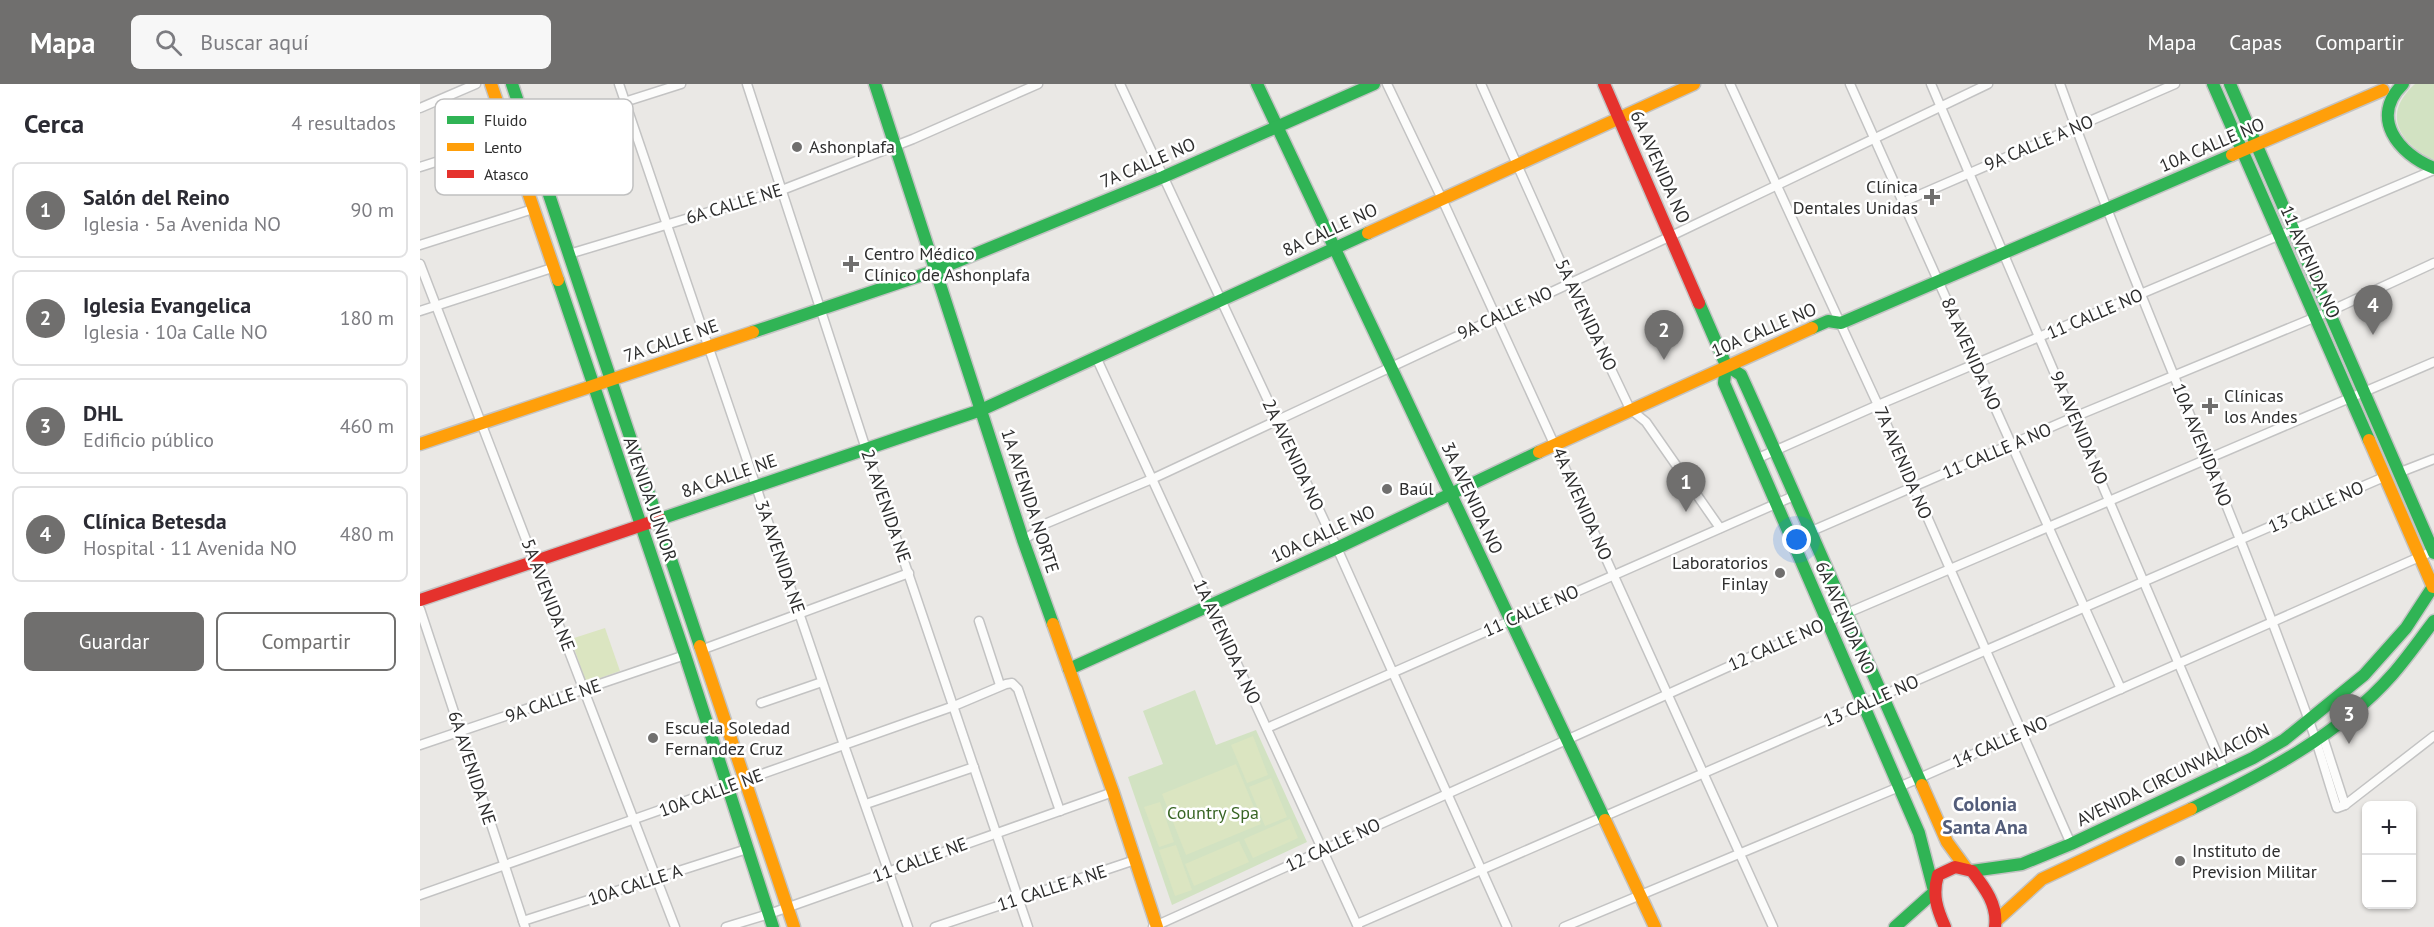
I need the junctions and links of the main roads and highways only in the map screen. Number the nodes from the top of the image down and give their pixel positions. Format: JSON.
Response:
{"nodes":[{"id":1,"x":491,"y":84,"type":"edge"},
{"id":2,"x":512,"y":84,"type":"edge"},
{"id":3,"x":875,"y":84,"type":"edge"},
{"id":4,"x":1257,"y":84,"type":"edge"},
{"id":5,"x":1374,"y":84,"type":"edge"},
{"id":6,"x":1604,"y":84,"type":"edge"},
{"id":7,"x":1694,"y":84,"type":"edge"},
{"id":8,"x":2213,"y":84,"type":"edge"},
{"id":9,"x":2230,"y":84,"type":"edge"},
{"id":10,"x":2403,"y":84,"type":"edge"},
{"id":11,"x":2384,"y":90,"type":"edge"},
{"id":12,"x":496,"y":99,"type":"edge"},
{"id":13,"x":517,"y":99,"type":"edge"},
{"id":14,"x":1619,"y":118,"type":"junction"},
{"id":15,"x":1278,"y":127,"type":"junction"},
{"id":16,"x":2256,"y":145,"type":"junction"},
{"id":17,"x":2242,"y":151,"type":"junction"},
{"id":18,"x":2434,"y":169,"type":"edge"},
{"id":19,"x":528,"y":195,"type":"edge"},
{"id":20,"x":549,"y":195,"type":"edge"},
{"id":21,"x":1335,"y":248,"type":"junction"},
{"id":22,"x":934,"y":271,"type":"junction"},
{"id":23,"x":1726,"y":365,"type":"junction"},
{"id":24,"x":611,"y":380,"type":"junction"},
{"id":25,"x":592,"y":386,"type":"junction"},
{"id":26,"x":981,"y":410,"type":"junction"},
{"id":27,"x":420,"y":444,"type":"edge"},
{"id":28,"x":1451,"y":494,"type":"junction"},
{"id":29,"x":658,"y":519,"type":"junction"},
{"id":30,"x":641,"y":525,"type":"junction"},
{"id":31,"x":2434,"y":552,"type":"edge"},
{"id":32,"x":2433,"y":586,"type":"edge"},
{"id":33,"x":420,"y":600,"type":"edge"},
{"id":34,"x":2434,"y":621,"type":"edge"},
{"id":35,"x":1069,"y":669,"type":"junction"},
{"id":36,"x":2225,"y":772,"type":"junction"},
{"id":37,"x":2161,"y":822,"type":"junction"},
{"id":38,"x":1969,"y":869,"type":"junction"},
{"id":39,"x":1933,"y":890,"type":"junction"},
{"id":40,"x":1996,"y":925,"type":"edge"},
{"id":41,"x":773,"y":927,"type":"edge"},
{"id":42,"x":794,"y":927,"type":"edge"},
{"id":43,"x":1155,"y":927,"type":"edge"},
{"id":44,"x":1655,"y":927,"type":"edge"},
{"id":45,"x":1895,"y":927,"type":"edge"},
{"id":46,"x":1945,"y":927,"type":"edge"}],
"edges":[{"from":1,"to":12,"type":"main road","name":"AVENIDA JUNIOR"},
{"from":2,"to":13,"type":"main road","name":"AVENIDA JUNIOR"},
{"from":3,"to":22,"type":"main road","name":"1A AVENIDA NORTE"},
{"from":4,"to":15,"type":"main road","name":"3A AVENIDA NO"},
{"from":5,"to":15,"type":"main road","name":"7A CALLE NO"},
{"from":6,"to":14,"type":"main road","name":"6A AVENIDA NO"},
{"from":7,"to":14,"type":"main road","name":"8A CALLE NO"},
{"from":8,"to":17,"type":"main road","name":"11 AVENIDA NO"},
{"from":9,"to":16,"type":"main road","name":"11 AVENIDA NO"},
{"from":10,"to":11,"type":"main road","name":"10A CALLE NO"},
{"from":11,"to":16,"type":"main road","name":"10A CALLE NO"},
{"from":11,"to":18,"type":"main road"},
{"from":14,"to":21,"type":"main road","name":"8A CALLE NO"},
{"from":14,"to":23,"type":"main road","name":"6A AVENIDA NO"},
{"from":15,"to":21,"type":"main road","name":"3A AVENIDA NO"},
{"from":15,"to":22,"type":"main road","name":"7A CALLE NO"},
{"from":16,"to":17,"type":"main road","name":"10A CALLE NO"},
{"from":16,"to":31,"type":"main road","name":"11 AVENIDA NO"},
{"from":17,"to":23,"type":"main road","name":"10A CALLE NO"},
{"from":17,"to":32,"type":"main road","name":"11 AVENIDA NO"},
{"from":19,"to":25,"type":"main road","name":"AVENIDA JUNIOR"},
{"from":20,"to":24,"type":"main road","name":"AVENIDA JUNIOR"},
{"from":21,"to":26,"type":"main road","name":"8A CALLE NO"},
{"from":21,"to":28,"type":"main road","name":"3A AVENIDA NO"},
{"from":22,"to":24,"type":"main road","name":"7A CALLE NE"},
{"from":22,"to":26,"type":"main road","name":"1A AVENIDA NORTE"},
{"from":23,"to":28,"type":"main road","name":"10A CALLE NO"},
{"from":23,"to":38,"type":"main road","name":"6A AVENIDA NO"},
{"from":23,"to":39,"type":"main road","name":"6A AVENIDA NO"},
{"from":24,"to":25,"type":"main road","name":"7A CALLE NE"},
{"from":24,"to":29,"type":"main road","name":"AVENIDA JUNIOR"},
{"from":25,"to":27,"type":"main road","name":"7A CALLE NE"},
{"from":25,"to":30,"type":"main road","name":"AVENIDA JUNIOR"},
{"from":26,"to":29,"type":"main road","name":"8A CALLE NE"},
{"from":26,"to":35,"type":"main road","name":"1A AVENIDA NORTE"},
{"from":28,"to":35,"type":"main road","name":"10A CALLE NO"},
{"from":28,"to":44,"type":"main road","name":"3A AVENIDA NO"},
{"from":29,"to":30,"type":"main road","name":"8A CALLE NE"},
{"from":29,"to":42,"type":"main road","name":"AVENIDA JUNIOR"},
{"from":30,"to":33,"type":"main road","name":"8A CALLE NE"},
{"from":30,"to":41,"type":"main road","name":"AVENIDA JUNIOR"},
{"from":32,"to":36,"type":"main road","name":"AVENIDA CIRCUNVALACIÓN"},
{"from":34,"to":37,"type":"main road","name":"AVENIDA CIRCUNVALACIÓN"},
{"from":35,"to":43,"type":"main road","name":"1A AVENIDA NORTE"},
{"from":36,"to":37,"type":"main road"},
{"from":36,"to":38,"type":"main road","name":"AVENIDA CIRCUNVALACIÓN"},
{"from":37,"to":40,"type":"main road","name":"AVENIDA CIRCUNVALACIÓN"},
{"from":38,"to":39,"type":"main road","name":"AVENIDA CIRCUNVALACIÓN"},
{"from":38,"to":40,"type":"main road","name":"6A AVENIDA NO"},
{"from":39,"to":45,"type":"main road","name":"AVENIDA CIRCUNVALACIÓN"},
{"from":39,"to":46,"type":"main road","name":"6A AVENIDA NO"}]}
